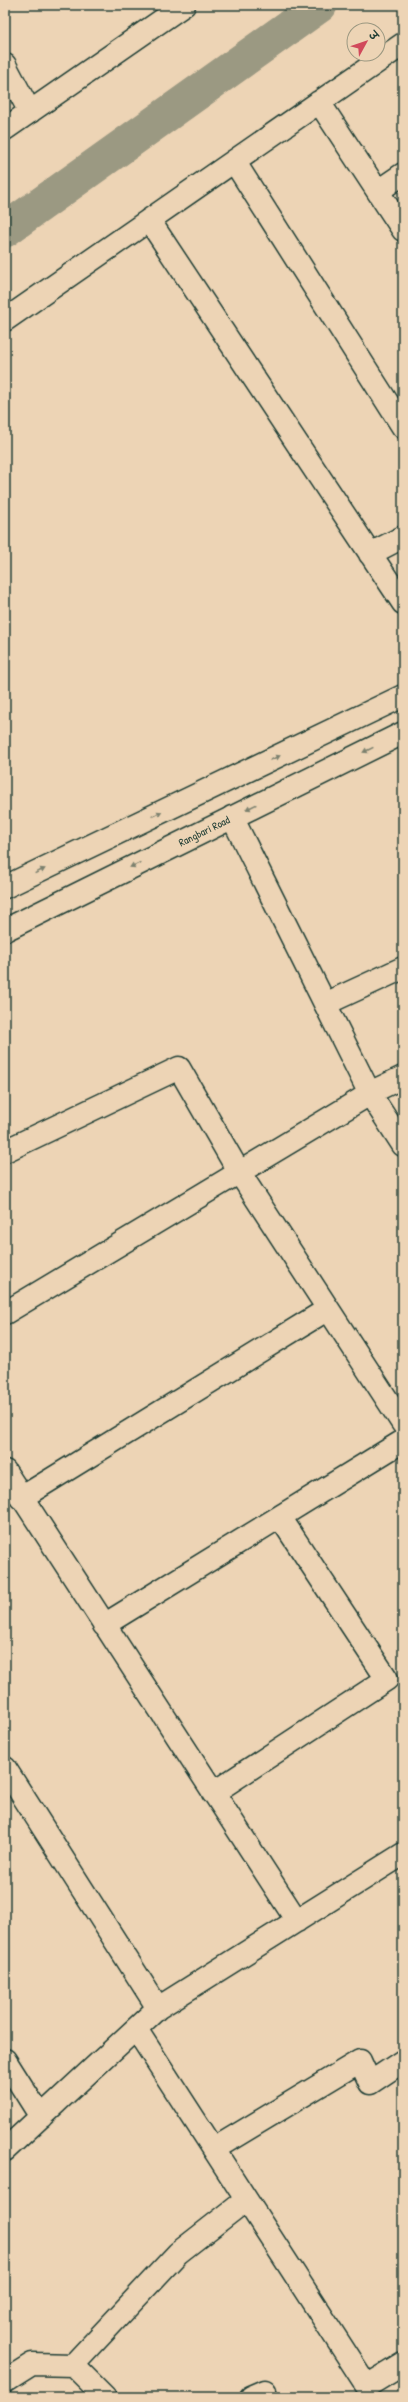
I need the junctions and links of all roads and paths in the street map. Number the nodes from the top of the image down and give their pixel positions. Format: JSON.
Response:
{"nodes":[{"id":1,"x":184,"y":5,"type":"edge"},
{"id":2,"x":403,"y":44,"type":"edge"},
{"id":3,"x":5,"y":65,"type":"edge"},
{"id":4,"x":319,"y":102,"type":"junction"},
{"id":5,"x":30,"y":112,"type":"junction"},
{"id":6,"x":5,"y":129,"type":"edge"},
{"id":7,"x":234,"y":161,"type":"junction"},
{"id":8,"x":403,"y":174,"type":"edge"},
{"id":9,"x":378,"y":191,"type":"junction"},
{"id":10,"x":149,"y":220,"type":"junction"},
{"id":11,"x":403,"y":230,"type":"edge"},
{"id":12,"x":5,"y":320,"type":"edge"},
{"id":13,"x":403,"y":427,"type":"edge"},
{"id":14,"x":403,"y":537,"type":"edge"},
{"id":15,"x":370,"y":554,"type":"junction"},
{"id":16,"x":403,"y":603,"type":"edge"},
{"id":17,"x":403,"y":696,"type":"edge"},
{"id":18,"x":403,"y":733,"type":"edge"},
{"id":19,"x":232,"y":817,"type":"junction"},
{"id":20,"x":5,"y":888,"type":"edge"},
{"id":21,"x":5,"y":930,"type":"edge"},
{"id":22,"x":403,"y":968,"type":"edge"},
{"id":23,"x":325,"y":1004,"type":"junction"},
{"id":24,"x":403,"y":1077,"type":"edge"},
{"id":25,"x":370,"y":1094,"type":"junction"},
{"id":26,"x":403,"y":1145,"type":"edge"},
{"id":27,"x":5,"y":1151,"type":"edge"},
{"id":28,"x":239,"y":1172,"type":"junction"},
{"id":29,"x":328,"y":1309,"type":"junction"},
{"id":30,"x":5,"y":1313,"type":"edge"},
{"id":31,"x":403,"y":1424,"type":"edge"},
{"id":32,"x":403,"y":1441,"type":"edge"},
{"id":33,"x":11,"y":1487,"type":"edge"},
{"id":34,"x":280,"y":1517,"type":"junction"},
{"id":35,"x":104,"y":1625,"type":"junction"},
{"id":36,"x":5,"y":1768,"type":"edge"},
{"id":37,"x":213,"y":1794,"type":"junction"},
{"id":38,"x":403,"y":1854,"type":"edge"},
{"id":39,"x":296,"y":1921,"type":"junction"},
{"id":40,"x":158,"y":2008,"type":"junction"},
{"id":41,"x":136,"y":2029,"type":"junction"},
{"id":42,"x":5,"y":2060,"type":"edge"},
{"id":43,"x":403,"y":2061,"type":"edge"},
{"id":44,"x":41,"y":2117,"type":"junction"},
{"id":45,"x":214,"y":2149,"type":"junction"},
{"id":46,"x":5,"y":2150,"type":"edge"},
{"id":47,"x":246,"y":2200,"type":"junction"},
{"id":48,"x":403,"y":2364,"type":"edge"},
{"id":49,"x":73,"y":2365,"type":"junction"},
{"id":50,"x":5,"y":2381,"type":"edge"},
{"id":51,"x":105,"y":2397,"type":"edge"}],
"edges":[{"from":1,"to":5,"type":"street"},
{"from":2,"to":4,"type":"street"},
{"from":3,"to":5,"type":"street"},
{"from":4,"to":7,"type":"street"},
{"from":4,"to":9,"type":"street"},
{"from":5,"to":6,"type":"street"},
{"from":7,"to":10,"type":"street"},
{"from":7,"to":13,"type":"street"},
{"from":8,"to":9,"type":"street"},
{"from":9,"to":11,"type":"street"},
{"from":10,"to":12,"type":"street"},
{"from":10,"to":15,"type":"street"},
{"from":14,"to":15,"type":"street"},
{"from":15,"to":16,"type":"street"},
{"from":20,"to":17,"type":"street","one_way":true},
{"from":18,"to":19,"type":"street","name":"Rangbari Road","one_way":true},
{"from":19,"to":21,"type":"street","name":"Rangbari Road","one_way":true},
{"from":19,"to":23,"type":"street"},
{"from":22,"to":23,"type":"street"},
{"from":23,"to":25,"type":"street"},
{"from":24,"to":25,"type":"street"},
{"from":25,"to":26,"type":"street"},
{"from":25,"to":28,"type":"street"},
{"from":27,"to":28,"type":"street"},
{"from":28,"to":29,"type":"street"},
{"from":28,"to":30,"type":"street"},
{"from":29,"to":31,"type":"street"},
{"from":29,"to":33,"type":"street"},
{"from":32,"to":34,"type":"street"},
{"from":33,"to":35,"type":"street"},
{"from":34,"to":35,"type":"street"},
{"from":34,"to":37,"type":"street"},
{"from":35,"to":37,"type":"street"},
{"from":36,"to":40,"type":"street"},
{"from":37,"to":39,"type":"street"},
{"from":38,"to":39,"type":"street"},
{"from":39,"to":40,"type":"street"},
{"from":40,"to":41,"type":"street"},
{"from":41,"to":44,"type":"street"},
{"from":41,"to":45,"type":"street"},
{"from":42,"to":44,"type":"street"},
{"from":43,"to":45,"type":"street"},
{"from":44,"to":46,"type":"street"},
{"from":45,"to":47,"type":"street"},
{"from":47,"to":48,"type":"street"},
{"from":47,"to":49,"type":"street"},
{"from":49,"to":50,"type":"street"},
{"from":49,"to":51,"type":"street"}]}
